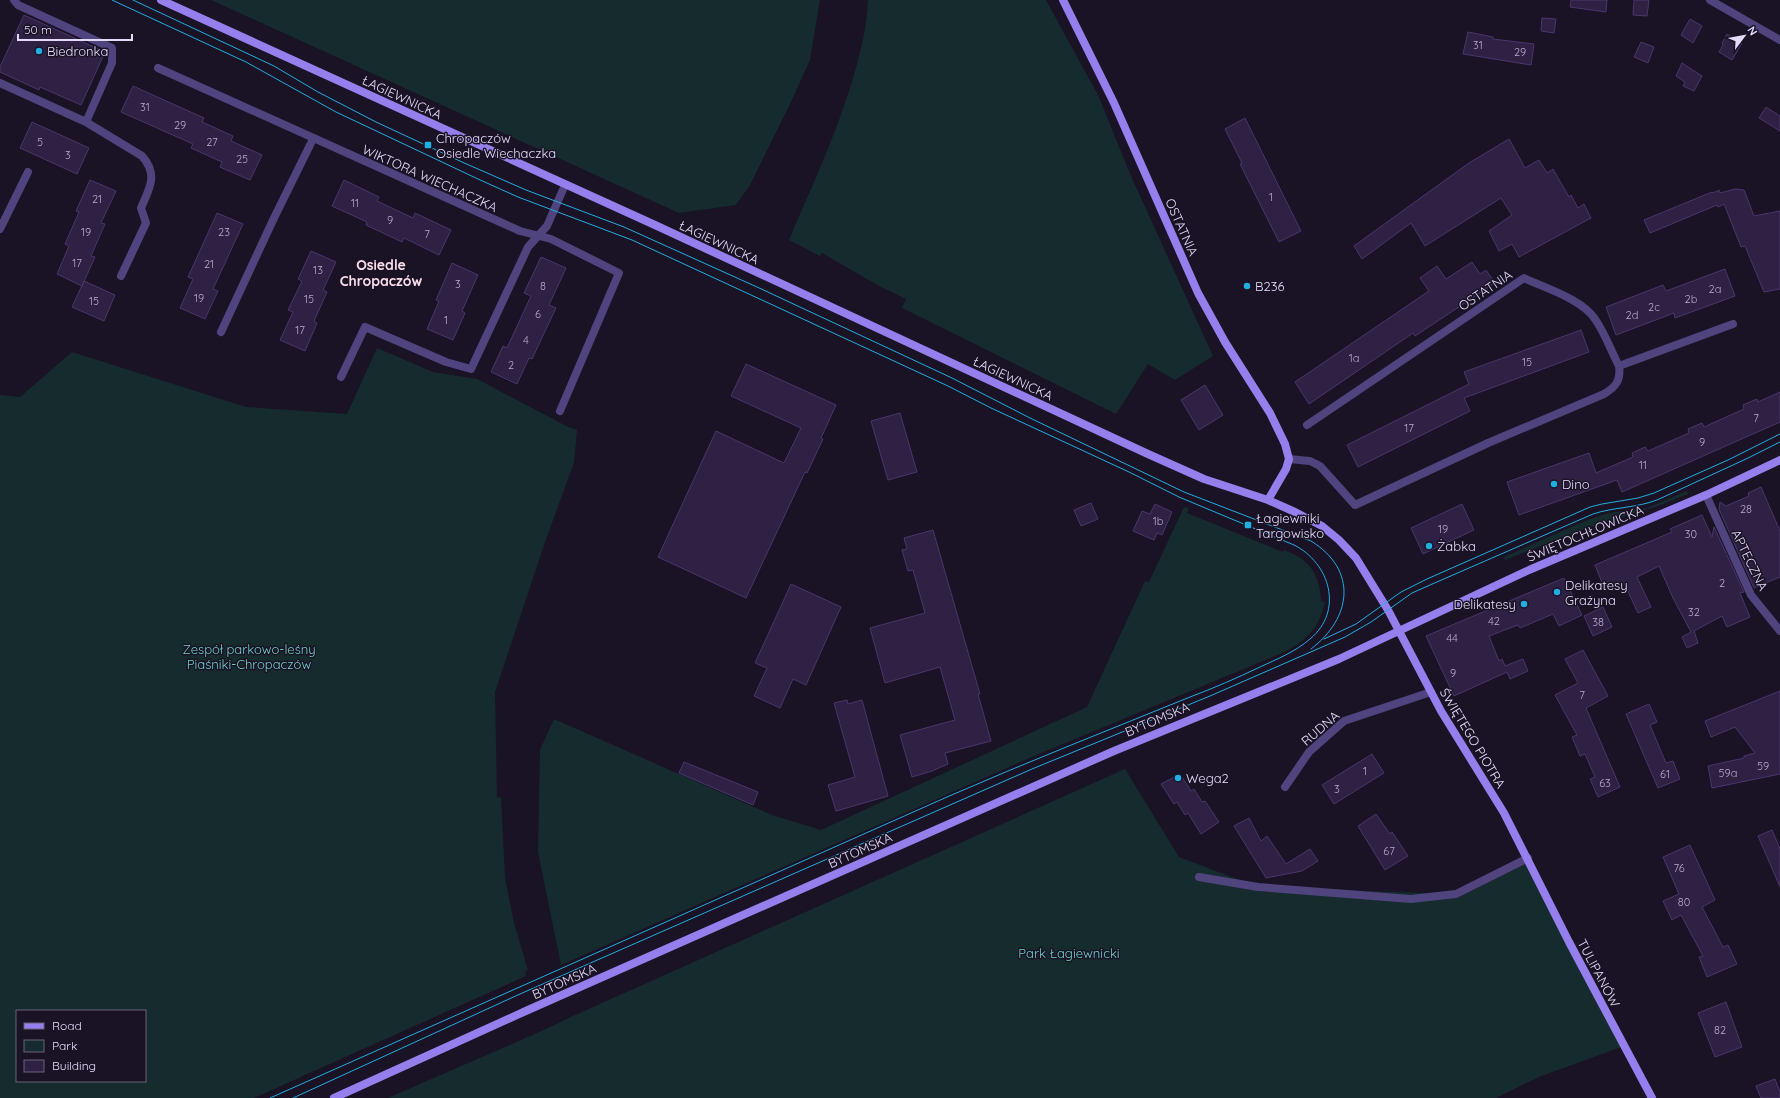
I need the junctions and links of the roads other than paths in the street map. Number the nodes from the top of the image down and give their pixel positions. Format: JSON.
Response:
{"nodes":[{"id":1,"x":14,"y":0,"type":"edge"},
{"id":2,"x":161,"y":0,"type":"edge"},
{"id":3,"x":1063,"y":0,"type":"edge"},
{"id":4,"x":1710,"y":0,"type":"edge"},
{"id":5,"x":1780,"y":40,"type":"edge"},
{"id":6,"x":158,"y":68,"type":"dead end"},
{"id":7,"x":0,"y":83,"type":"edge"},
{"id":8,"x":86,"y":122,"type":"junction"},
{"id":9,"x":313,"y":139,"type":"junction"},
{"id":10,"x":28,"y":172,"type":"dead end"},
{"id":11,"x":565,"y":185,"type":"junction"},
{"id":12,"x":0,"y":229,"type":"edge"},
{"id":13,"x":538,"y":236,"type":"junction"},
{"id":14,"x":121,"y":276,"type":"dead end"},
{"id":15,"x":1733,"y":324,"type":"dead end"},
{"id":16,"x":221,"y":332,"type":"dead end"},
{"id":17,"x":1619,"y":366,"type":"junction"},
{"id":18,"x":341,"y":377,"type":"dead end"},
{"id":19,"x":560,"y":411,"type":"dead end"},
{"id":20,"x":1308,"y":425,"type":"dead end"},
{"id":21,"x":1289,"y":459,"type":"junction"},
{"id":22,"x":1780,"y":460,"type":"edge"},
{"id":23,"x":1706,"y":495,"type":"junction"},
{"id":24,"x":1268,"y":500,"type":"junction"},
{"id":25,"x":1399,"y":630,"type":"junction"},
{"id":26,"x":1780,"y":631,"type":"edge"},
{"id":27,"x":1431,"y":692,"type":"junction"},
{"id":28,"x":1285,"y":787,"type":"dead end"},
{"id":29,"x":1528,"y":858,"type":"junction"},
{"id":30,"x":1199,"y":877,"type":"dead end"},
{"id":31,"x":334,"y":1098,"type":"edge"},
{"id":32,"x":1652,"y":1098,"type":"edge"}],
"edges":[{"from":1,"to":8,"type":"street"},
{"from":2,"to":11,"type":"street","name":"ŁAGIEWNICKA"},
{"from":3,"to":21,"type":"street","name":"OSTATNIA"},
{"from":4,"to":5,"type":"street"},
{"from":6,"to":9,"type":"street","name":"WIKTORA WIECHACZKA"},
{"from":7,"to":8,"type":"street"},
{"from":8,"to":14,"type":"street"},
{"from":9,"to":13,"type":"street","name":"WIKTORA WIECHACZKA"},
{"from":9,"to":16,"type":"street"},
{"from":10,"to":12,"type":"street"},
{"from":11,"to":13,"type":"street"},
{"from":11,"to":24,"type":"street","name":"ŁAGIEWNICKA"},
{"from":13,"to":18,"type":"street"},
{"from":13,"to":19,"type":"street","name":"WIKTORA WIECHACZKA"},
{"from":15,"to":17,"type":"street"},
{"from":17,"to":20,"type":"street","name":"OSTATNIA"},
{"from":17,"to":21,"type":"street"},
{"from":21,"to":24,"type":"street"},
{"from":22,"to":23,"type":"street","name":"ŚWIĘTOCHŁOWICKA"},
{"from":23,"to":25,"type":"street","name":"ŚWIĘTOCHŁOWICKA"},
{"from":23,"to":26,"type":"street","name":"APTECZNA"},
{"from":24,"to":25,"type":"street"},
{"from":25,"to":27,"type":"street","name":"ŚWIĘTEGO PIOTRA"},
{"from":25,"to":31,"type":"street","name":"BYTOMSKA"},
{"from":27,"to":28,"type":"street","name":"RUDNA"},
{"from":27,"to":29,"type":"street","name":"ŚWIĘTEGO PIOTRA"},
{"from":29,"to":30,"type":"street"},
{"from":29,"to":32,"type":"street","name":"TULIPANÓW"}]}
